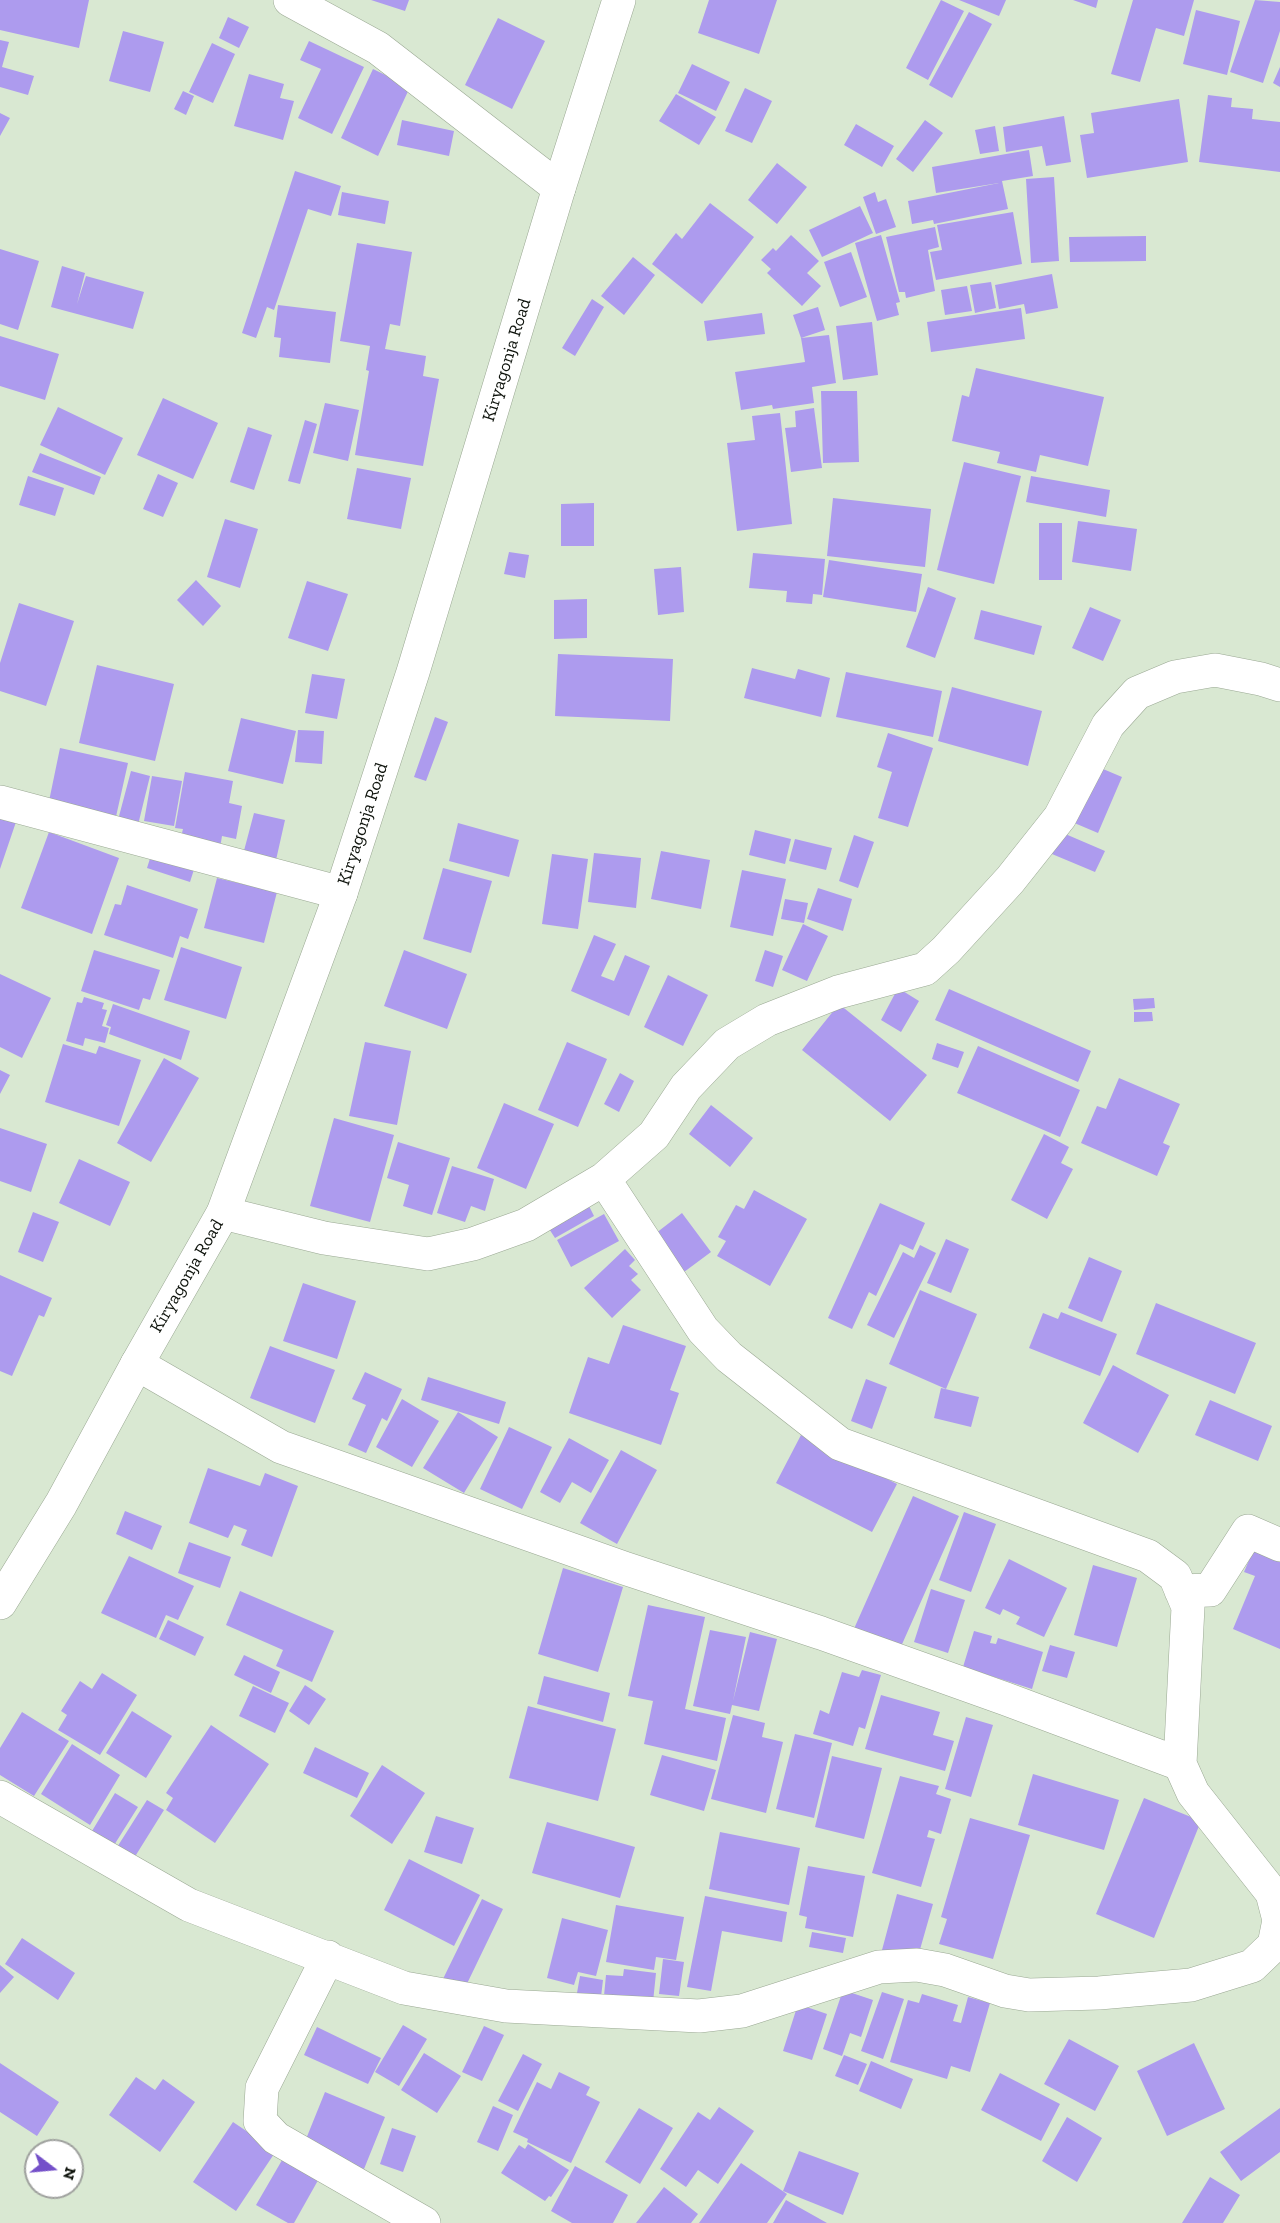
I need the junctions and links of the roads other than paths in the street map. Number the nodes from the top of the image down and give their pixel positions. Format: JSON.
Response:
{"nodes":[{"id":1,"x":290,"y":0,"type":"edge"},
{"id":2,"x":619,"y":0,"type":"edge"},
{"id":3,"x":559,"y":188,"type":"junction"},
{"id":4,"x":1280,"y":685,"type":"edge"},
{"id":5,"x":0,"y":802,"type":"edge"},
{"id":6,"x":341,"y":893,"type":"junction"},
{"id":7,"x":604,"y":1179,"type":"junction"},
{"id":8,"x":223,"y":1214,"type":"junction"},
{"id":9,"x":137,"y":1365,"type":"junction"},
{"id":10,"x":1280,"y":1545,"type":"edge"},
{"id":11,"x":1181,"y":1591,"type":"junction"},
{"id":12,"x":0,"y":1603,"type":"edge"},
{"id":13,"x":1180,"y":1764,"type":"junction"},
{"id":14,"x":0,"y":1797,"type":"edge"},
{"id":15,"x":328,"y":1957,"type":"junction"},
{"id":16,"x":424,"y":2223,"type":"edge"}],
"edges":[{"from":1,"to":3,"type":"street"},
{"from":2,"to":3,"type":"street","name":"Kiryagonja Road"},
{"from":3,"to":6,"type":"street","name":"Kiryagonja Road"},
{"from":4,"to":7,"type":"street"},
{"from":5,"to":6,"type":"street"},
{"from":6,"to":8,"type":"street","name":"Kiryagonja Road"},
{"from":7,"to":8,"type":"street"},
{"from":7,"to":11,"type":"street"},
{"from":8,"to":9,"type":"street","name":"Kiryagonja Road"},
{"from":9,"to":12,"type":"street","name":"Kiryagonja Road"},
{"from":9,"to":13,"type":"street"},
{"from":10,"to":11,"type":"street"},
{"from":11,"to":13,"type":"street"},
{"from":13,"to":15,"type":"street"},
{"from":14,"to":15,"type":"street"},
{"from":15,"to":16,"type":"street"}]}
